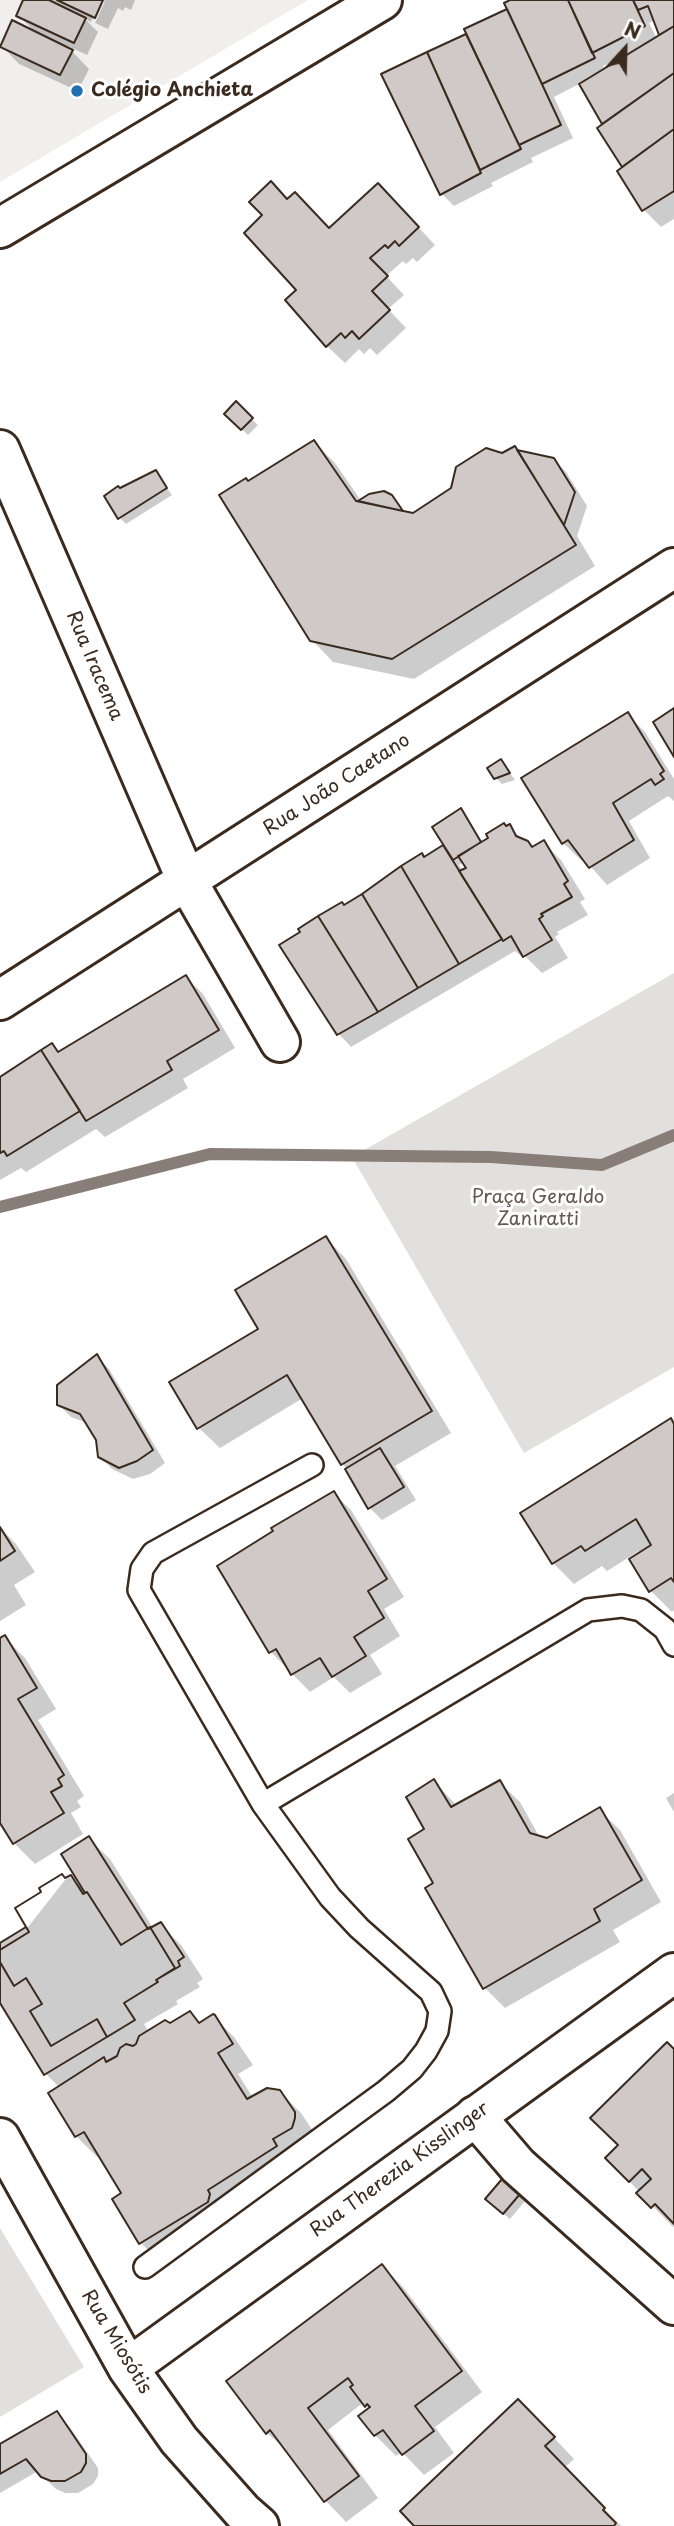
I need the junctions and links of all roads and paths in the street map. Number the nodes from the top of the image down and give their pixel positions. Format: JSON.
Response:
{"nodes":[{"id":1,"x":382,"y":0,"type":"edge"},
{"id":2,"x":0,"y":228,"type":"edge"},
{"id":3,"x":0,"y":450,"type":"edge"},
{"id":4,"x":674,"y":568,"type":"edge"},
{"id":5,"x":187,"y":881,"type":"junction"},
{"id":6,"x":0,"y":1000,"type":"edge"},
{"id":7,"x":280,"y":1042,"type":"dead end"},
{"id":8,"x":312,"y":1465,"type":"dead end"},
{"id":9,"x":674,"y":1645,"type":"edge"},
{"id":10,"x":263,"y":1804,"type":"junction"},
{"id":11,"x":674,"y":1973,"type":"edge"},
{"id":12,"x":475,"y":2116,"type":"junction"},
{"id":13,"x":0,"y":2138,"type":"edge"},
{"id":14,"x":145,"y":2267,"type":"dead end"},
{"id":15,"x":674,"y":2305,"type":"edge"},
{"id":16,"x":128,"y":2368,"type":"junction"},
{"id":17,"x":259,"y":2526,"type":"edge"}],
"edges":[{"from":1,"to":2,"type":"street"},
{"from":3,"to":5,"type":"street","name":"Rua Iracema"},
{"from":4,"to":5,"type":"street","name":"Rua João Caetano"},
{"from":5,"to":6,"type":"street","name":"Rua João Caetano"},
{"from":5,"to":7,"type":"street","name":"Rua Iracema"},
{"from":8,"to":10,"type":"lane"},
{"from":9,"to":10,"type":"lane"},
{"from":10,"to":14,"type":"lane"},
{"from":11,"to":12,"type":"street","name":"Rua Therezia Kisslinger"},
{"from":12,"to":15,"type":"street"},
{"from":12,"to":16,"type":"street","name":"Rua Therezia Kisslinger"},
{"from":13,"to":16,"type":"street","name":"Rua Miosótis"},
{"from":16,"to":17,"type":"street","name":"Rua Miosótis"}]}
